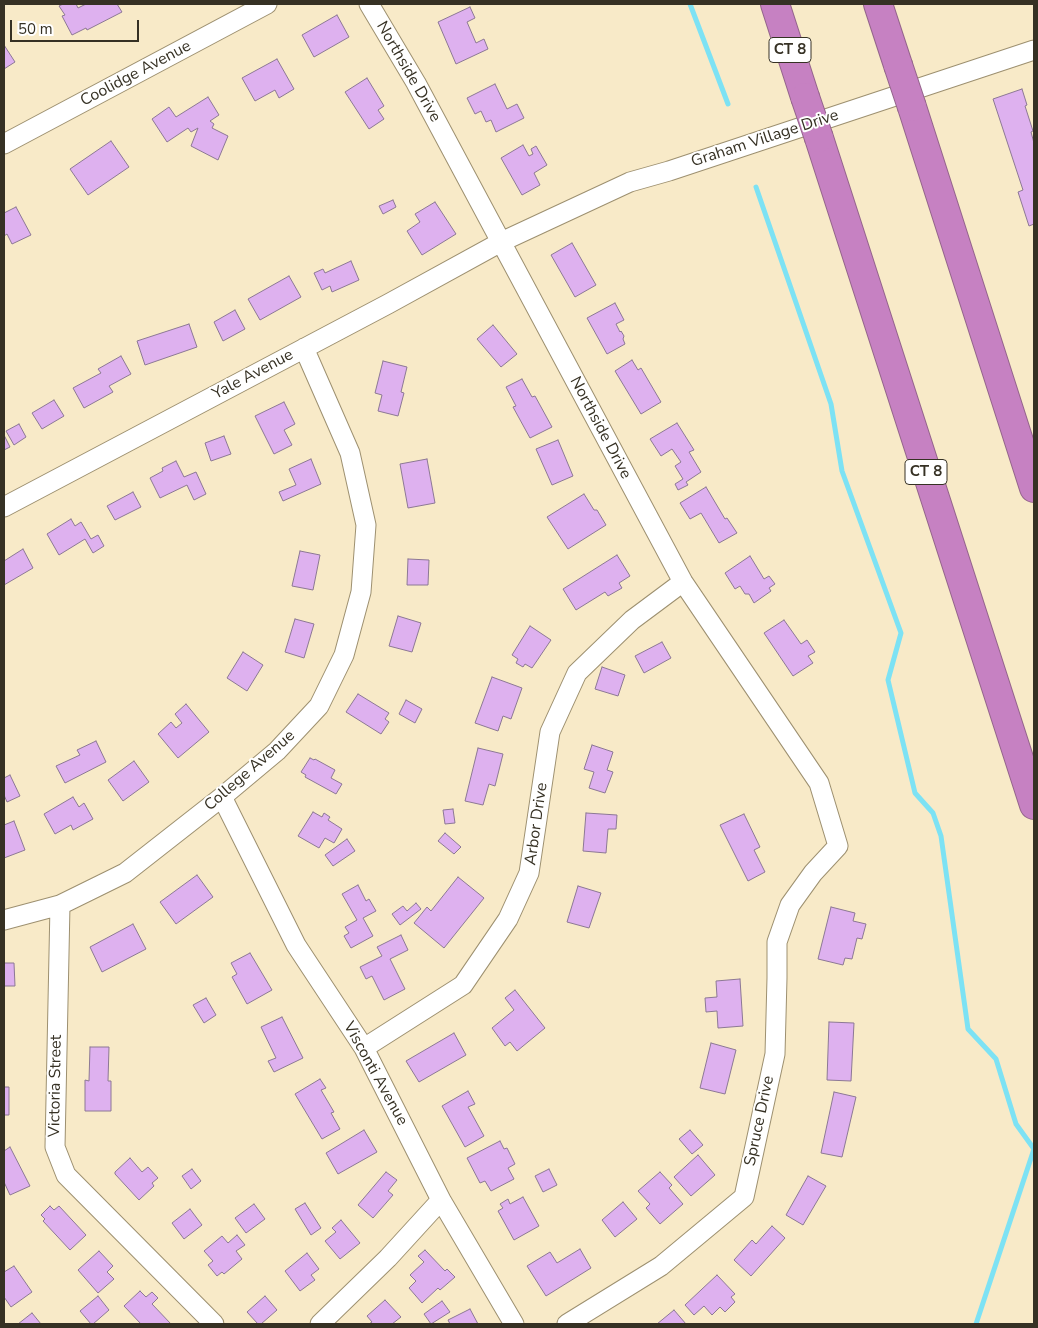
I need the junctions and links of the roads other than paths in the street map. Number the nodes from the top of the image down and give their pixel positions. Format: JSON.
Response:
{"nodes":[{"id":1,"x":267,"y":4,"type":"edge"},
{"id":2,"x":369,"y":4,"type":"edge"},
{"id":3,"x":775,"y":4,"type":"edge"},
{"id":4,"x":878,"y":4,"type":"edge"},
{"id":5,"x":1034,"y":50,"type":"edge"},
{"id":6,"x":4,"y":144,"type":"edge"},
{"id":7,"x":500,"y":242,"type":"junction"},
{"id":8,"x":304,"y":348,"type":"junction"},
{"id":9,"x":1034,"y":488,"type":"edge"},
{"id":10,"x":4,"y":507,"type":"edge"},
{"id":11,"x":683,"y":582,"type":"junction"},
{"id":12,"x":222,"y":797,"type":"junction"},
{"id":13,"x":1034,"y":805,"type":"edge"},
{"id":14,"x":838,"y":846,"type":"joint"},
{"id":15,"x":60,"y":905,"type":"junction"},
{"id":16,"x":4,"y":920,"type":"edge"},
{"id":17,"x":364,"y":1048,"type":"junction"},
{"id":18,"x":441,"y":1200,"type":"junction"},
{"id":19,"x":214,"y":1324,"type":"edge"},
{"id":20,"x":320,"y":1324,"type":"edge"},
{"id":21,"x":514,"y":1324,"type":"edge"},
{"id":22,"x":567,"y":1324,"type":"edge"}],
"edges":[{"from":1,"to":6,"type":"street","name":"Coolidge Avenue"},
{"from":2,"to":7,"type":"street","name":"Northside Drive"},
{"from":3,"to":13,"type":"highway","number":"CT 8","bridge":true},
{"from":4,"to":9,"type":"highway","bridge":true},
{"from":5,"to":7,"type":"street","name":"Graham Village Drive"},
{"from":7,"to":8,"type":"street","name":"Yale Avenue"},
{"from":7,"to":11,"type":"street","name":"Northside Drive"},
{"from":8,"to":10,"type":"street","name":"Yale Avenue"},
{"from":8,"to":12,"type":"street","name":"College Avenue"},
{"from":11,"to":14,"type":"street","name":"Northside Drive"},
{"from":11,"to":17,"type":"street","name":"Arbor Drive"},
{"from":12,"to":15,"type":"street","name":"College Avenue"},
{"from":12,"to":17,"type":"street","name":"Visconti Avenue"},
{"from":14,"to":22,"type":"street","name":"Spruce Drive"},
{"from":15,"to":16,"type":"street","name":"College Avenue"},
{"from":15,"to":19,"type":"street","name":"Victoria Street"},
{"from":17,"to":18,"type":"street","name":"Visconti Avenue"},
{"from":18,"to":20,"type":"street"},
{"from":18,"to":21,"type":"street","name":"Visconti Avenue"}]}
